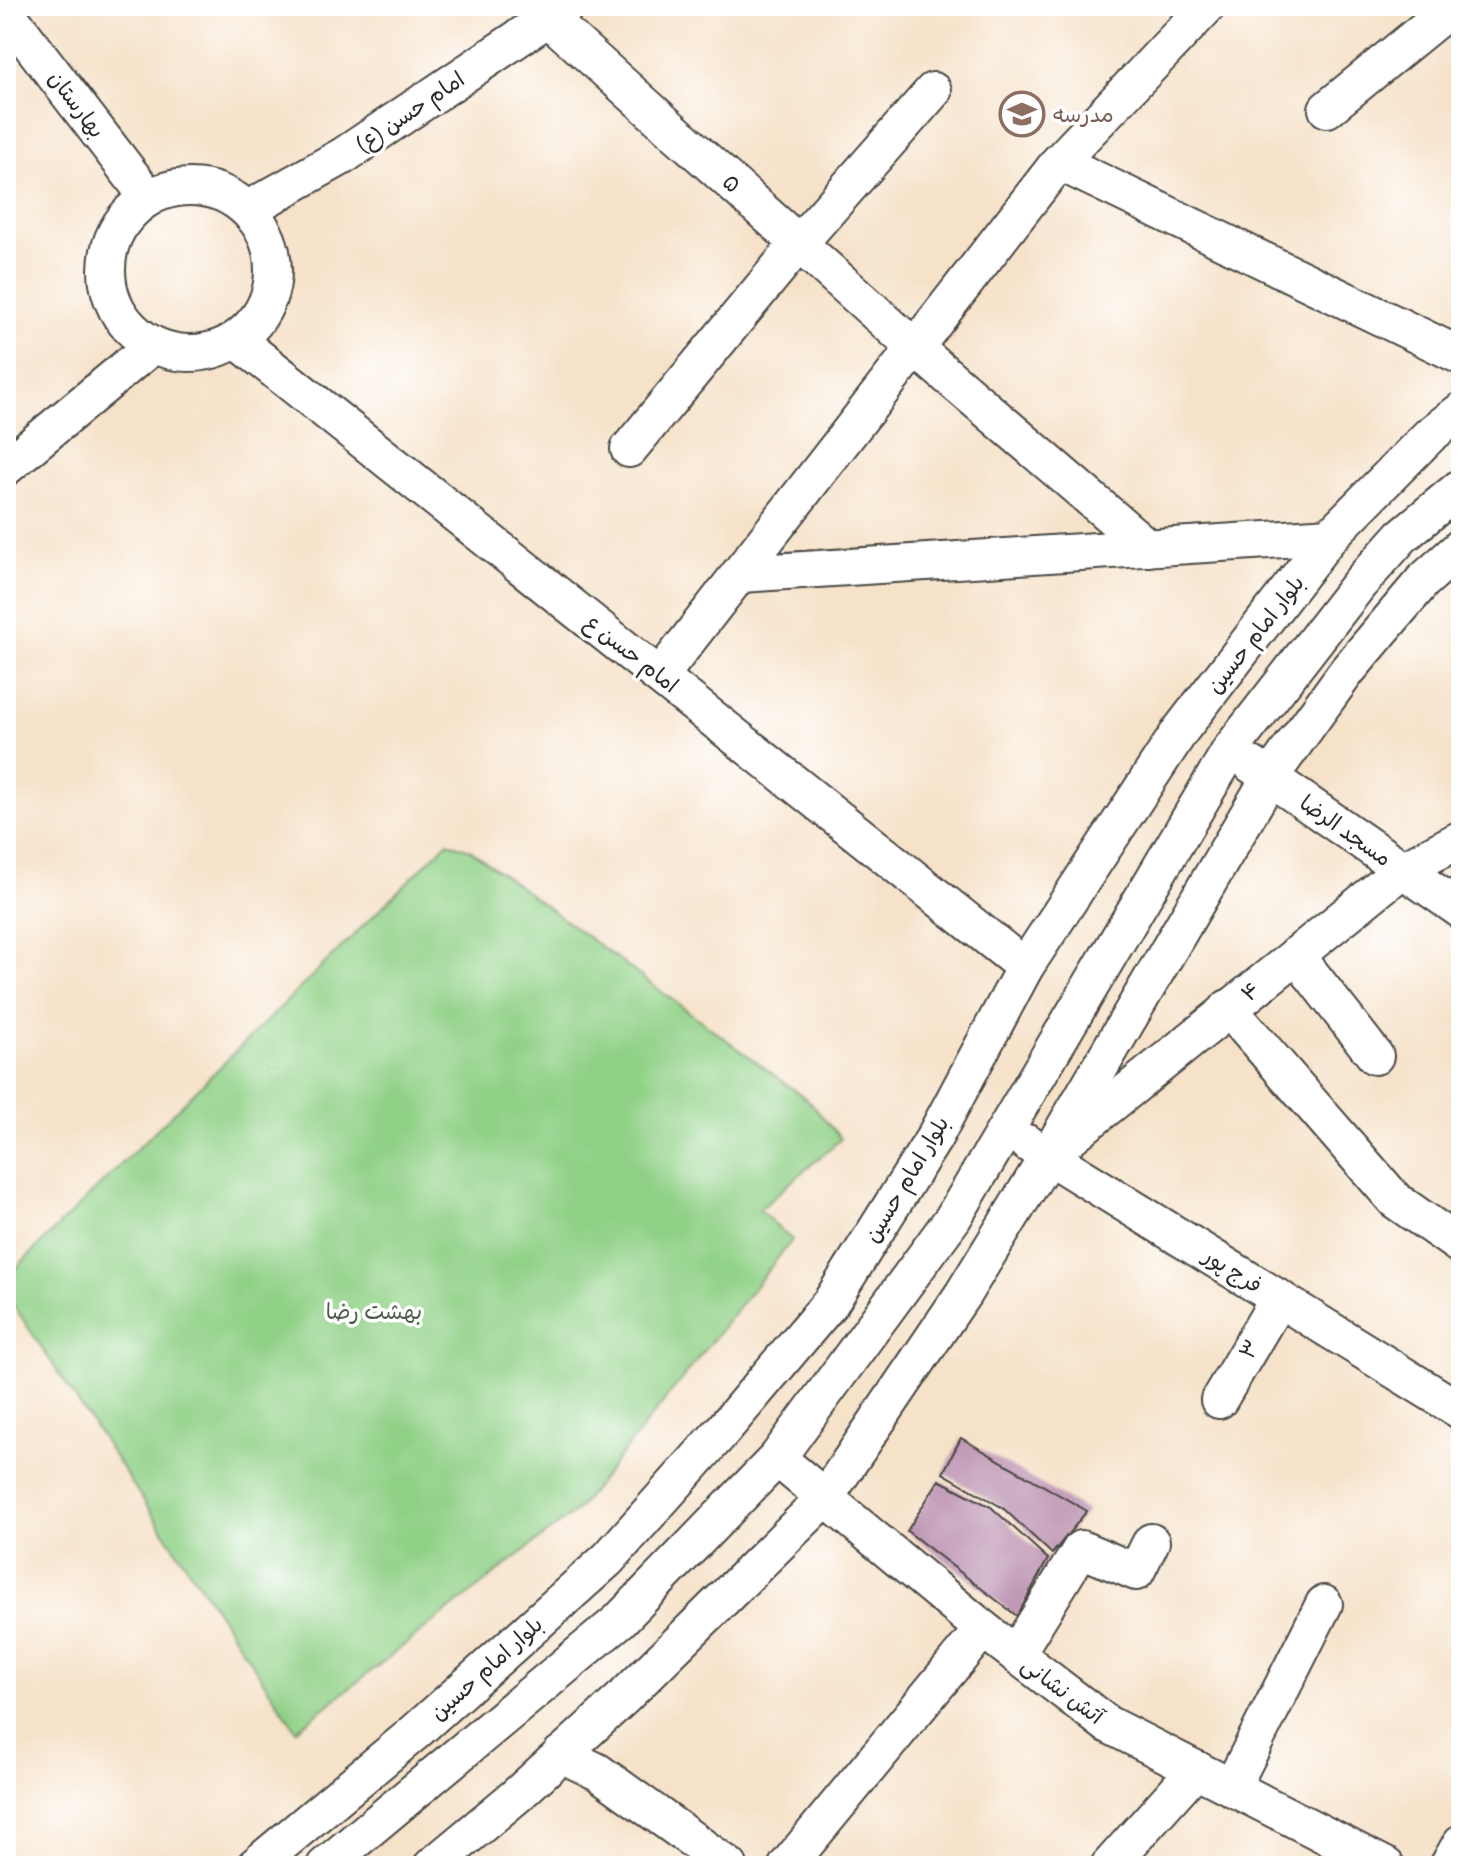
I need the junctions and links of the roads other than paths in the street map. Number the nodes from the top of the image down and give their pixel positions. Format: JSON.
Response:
{"nodes":[{"id":1,"x":1207,"y":6,"type":"edge"},
{"id":2,"x":1453,"y":6,"type":"edge"},
{"id":3,"x":6,"y":12,"type":"edge"},
{"id":4,"x":557,"y":12,"type":"edge"},
{"id":5,"x":933,"y":91,"type":"dead end"},
{"id":6,"x":1327,"y":109,"type":"dead end"},
{"id":7,"x":1059,"y":162,"type":"junction"},
{"id":8,"x":147,"y":196,"type":"junction"},
{"id":9,"x":250,"y":208,"type":"junction"},
{"id":10,"x":799,"y":243,"type":"junction"},
{"id":11,"x":238,"y":341,"type":"junction"},
{"id":12,"x":152,"y":346,"type":"junction"},
{"id":13,"x":915,"y":348,"type":"junction"},
{"id":14,"x":1461,"y":356,"type":"edge"},
{"id":15,"x":1461,"y":411,"type":"edge"},
{"id":16,"x":629,"y":449,"type":"dead end"},
{"id":17,"x":6,"y":467,"type":"edge"},
{"id":18,"x":1461,"y":487,"type":"edge"},
{"id":19,"x":1330,"y":536,"type":"junction"},
{"id":20,"x":1461,"y":547,"type":"edge"},
{"id":21,"x":1148,"y":548,"type":"junction"},
{"id":22,"x":740,"y":574,"type":"junction"},
{"id":23,"x":660,"y":676,"type":"junction"},
{"id":24,"x":1231,"y":749,"type":"junction"},
{"id":25,"x":1270,"y":777,"type":"junction"},
{"id":26,"x":1461,"y":839,"type":"edge"},
{"id":27,"x":1402,"y":870,"type":"junction"},
{"id":28,"x":1461,"y":910,"type":"edge"},
{"id":29,"x":1296,"y":955,"type":"junction"},
{"id":30,"x":1025,"y":967,"type":"junction"},
{"id":31,"x":1228,"y":1008,"type":"junction"},
{"id":32,"x":1375,"y":1056,"type":"dead end"},
{"id":33,"x":1004,"y":1129,"type":"junction"},
{"id":34,"x":1048,"y":1156,"type":"junction"},
{"id":35,"x":888,"y":1210,"type":"junction"},
{"id":36,"x":938,"y":1238,"type":"junction"},
{"id":37,"x":1461,"y":1246,"type":"edge"},
{"id":38,"x":1279,"y":1298,"type":"junction"},
{"id":39,"x":1219,"y":1400,"type":"dead end"},
{"id":40,"x":1461,"y":1411,"type":"edge"},
{"id":41,"x":777,"y":1458,"type":"junction"},
{"id":42,"x":825,"y":1498,"type":"junction"},
{"id":43,"x":1151,"y":1542,"type":"dead end"},
{"id":44,"x":1324,"y":1604,"type":"dead end"},
{"id":45,"x":983,"y":1629,"type":"junction"},
{"id":46,"x":1016,"y":1654,"type":"junction"},
{"id":47,"x":561,"y":1754,"type":"junction"},
{"id":48,"x":388,"y":1755,"type":"junction"},
{"id":49,"x":1196,"y":1769,"type":"junction"},
{"id":50,"x":1232,"y":1787,"type":"junction"},
{"id":51,"x":414,"y":1792,"type":"junction"},
{"id":52,"x":1461,"y":1843,"type":"edge"},
{"id":53,"x":255,"y":1866,"type":"edge"},
{"id":54,"x":325,"y":1866,"type":"edge"},
{"id":55,"x":432,"y":1866,"type":"edge"},
{"id":56,"x":729,"y":1866,"type":"edge"},
{"id":57,"x":787,"y":1866,"type":"edge"},
{"id":58,"x":1109,"y":1866,"type":"edge"},
{"id":59,"x":1386,"y":1866,"type":"edge"},
{"id":60,"x":1448,"y":1866,"type":"edge"}],
"edges":[{"from":1,"to":7,"type":"street"},
{"from":2,"to":6,"type":"street"},
{"from":3,"to":8,"type":"street","name":"بهارستان"},
{"from":4,"to":9,"type":"street","name":"امام حسن (ع)"},
{"from":4,"to":10,"type":"street","name":"۵"},
{"from":5,"to":10,"type":"street"},
{"from":7,"to":13,"type":"street"},
{"from":7,"to":14,"type":"street"},
{"from":8,"to":9,"type":"street"},
{"from":8,"to":12,"type":"street"},
{"from":9,"to":11,"type":"street"},
{"from":10,"to":13,"type":"street","name":"۵"},
{"from":10,"to":16,"type":"street"},
{"from":11,"to":12,"type":"street"},
{"from":11,"to":23,"type":"street","name":"امام حسن ع"},
{"from":12,"to":17,"type":"street"},
{"from":13,"to":21,"type":"street","name":"۵"},
{"from":13,"to":22,"type":"street"},
{"from":15,"to":19,"type":"street","name":"بلوار امام حسین"},
{"from":18,"to":24,"type":"street"},
{"from":19,"to":21,"type":"street"},
{"from":19,"to":30,"type":"street","name":"بلوار امام حسین"},
{"from":20,"to":25,"type":"street"},
{"from":21,"to":22,"type":"street"},
{"from":22,"to":23,"type":"street"},
{"from":23,"to":30,"type":"street","name":"امام حسن ع"},
{"from":24,"to":25,"type":"street","name":"مسجد الرضا"},
{"from":24,"to":33,"type":"street"},
{"from":25,"to":27,"type":"street","name":"مسجد الرضا"},
{"from":25,"to":34,"type":"street"},
{"from":26,"to":27,"type":"street","name":"۴"},
{"from":27,"to":28,"type":"street","name":"مسجد الرضا"},
{"from":27,"to":29,"type":"street","name":"۴"},
{"from":29,"to":31,"type":"street","name":"۴"},
{"from":29,"to":32,"type":"street"},
{"from":30,"to":35,"type":"street","name":"بلوار امام حسین"},
{"from":31,"to":34,"type":"street","name":"۴"},
{"from":31,"to":37,"type":"street"},
{"from":33,"to":34,"type":"street","name":"فرج پور"},
{"from":33,"to":36,"type":"street"},
{"from":34,"to":38,"type":"street","name":"فرج پور"},
{"from":34,"to":42,"type":"street"},
{"from":35,"to":36,"type":"street"},
{"from":35,"to":48,"type":"street","name":"بلوار امام حسین"},
{"from":36,"to":41,"type":"street"},
{"from":38,"to":39,"type":"street","name":"۳"},
{"from":38,"to":40,"type":"street","name":"فرج پور"},
{"from":41,"to":42,"type":"street","name":"آتش نشانی"},
{"from":41,"to":51,"type":"street"},
{"from":42,"to":45,"type":"street","name":"آتش نشانی"},
{"from":42,"to":47,"type":"street"},
{"from":43,"to":46,"type":"street"},
{"from":44,"to":50,"type":"street"},
{"from":45,"to":46,"type":"street","name":"آتش نشانی"},
{"from":45,"to":57,"type":"street"},
{"from":46,"to":49,"type":"street","name":"آتش نشانی"},
{"from":47,"to":55,"type":"street"},
{"from":47,"to":56,"type":"street"},
{"from":48,"to":51,"type":"street"},
{"from":48,"to":53,"type":"street","name":"بلوار امام حسین"},
{"from":49,"to":50,"type":"street","name":"آتش نشانی"},
{"from":49,"to":58,"type":"street"},
{"from":50,"to":59,"type":"street","name":"آتش نشانی"},
{"from":51,"to":54,"type":"street"},
{"from":52,"to":60,"type":"street"}]}
